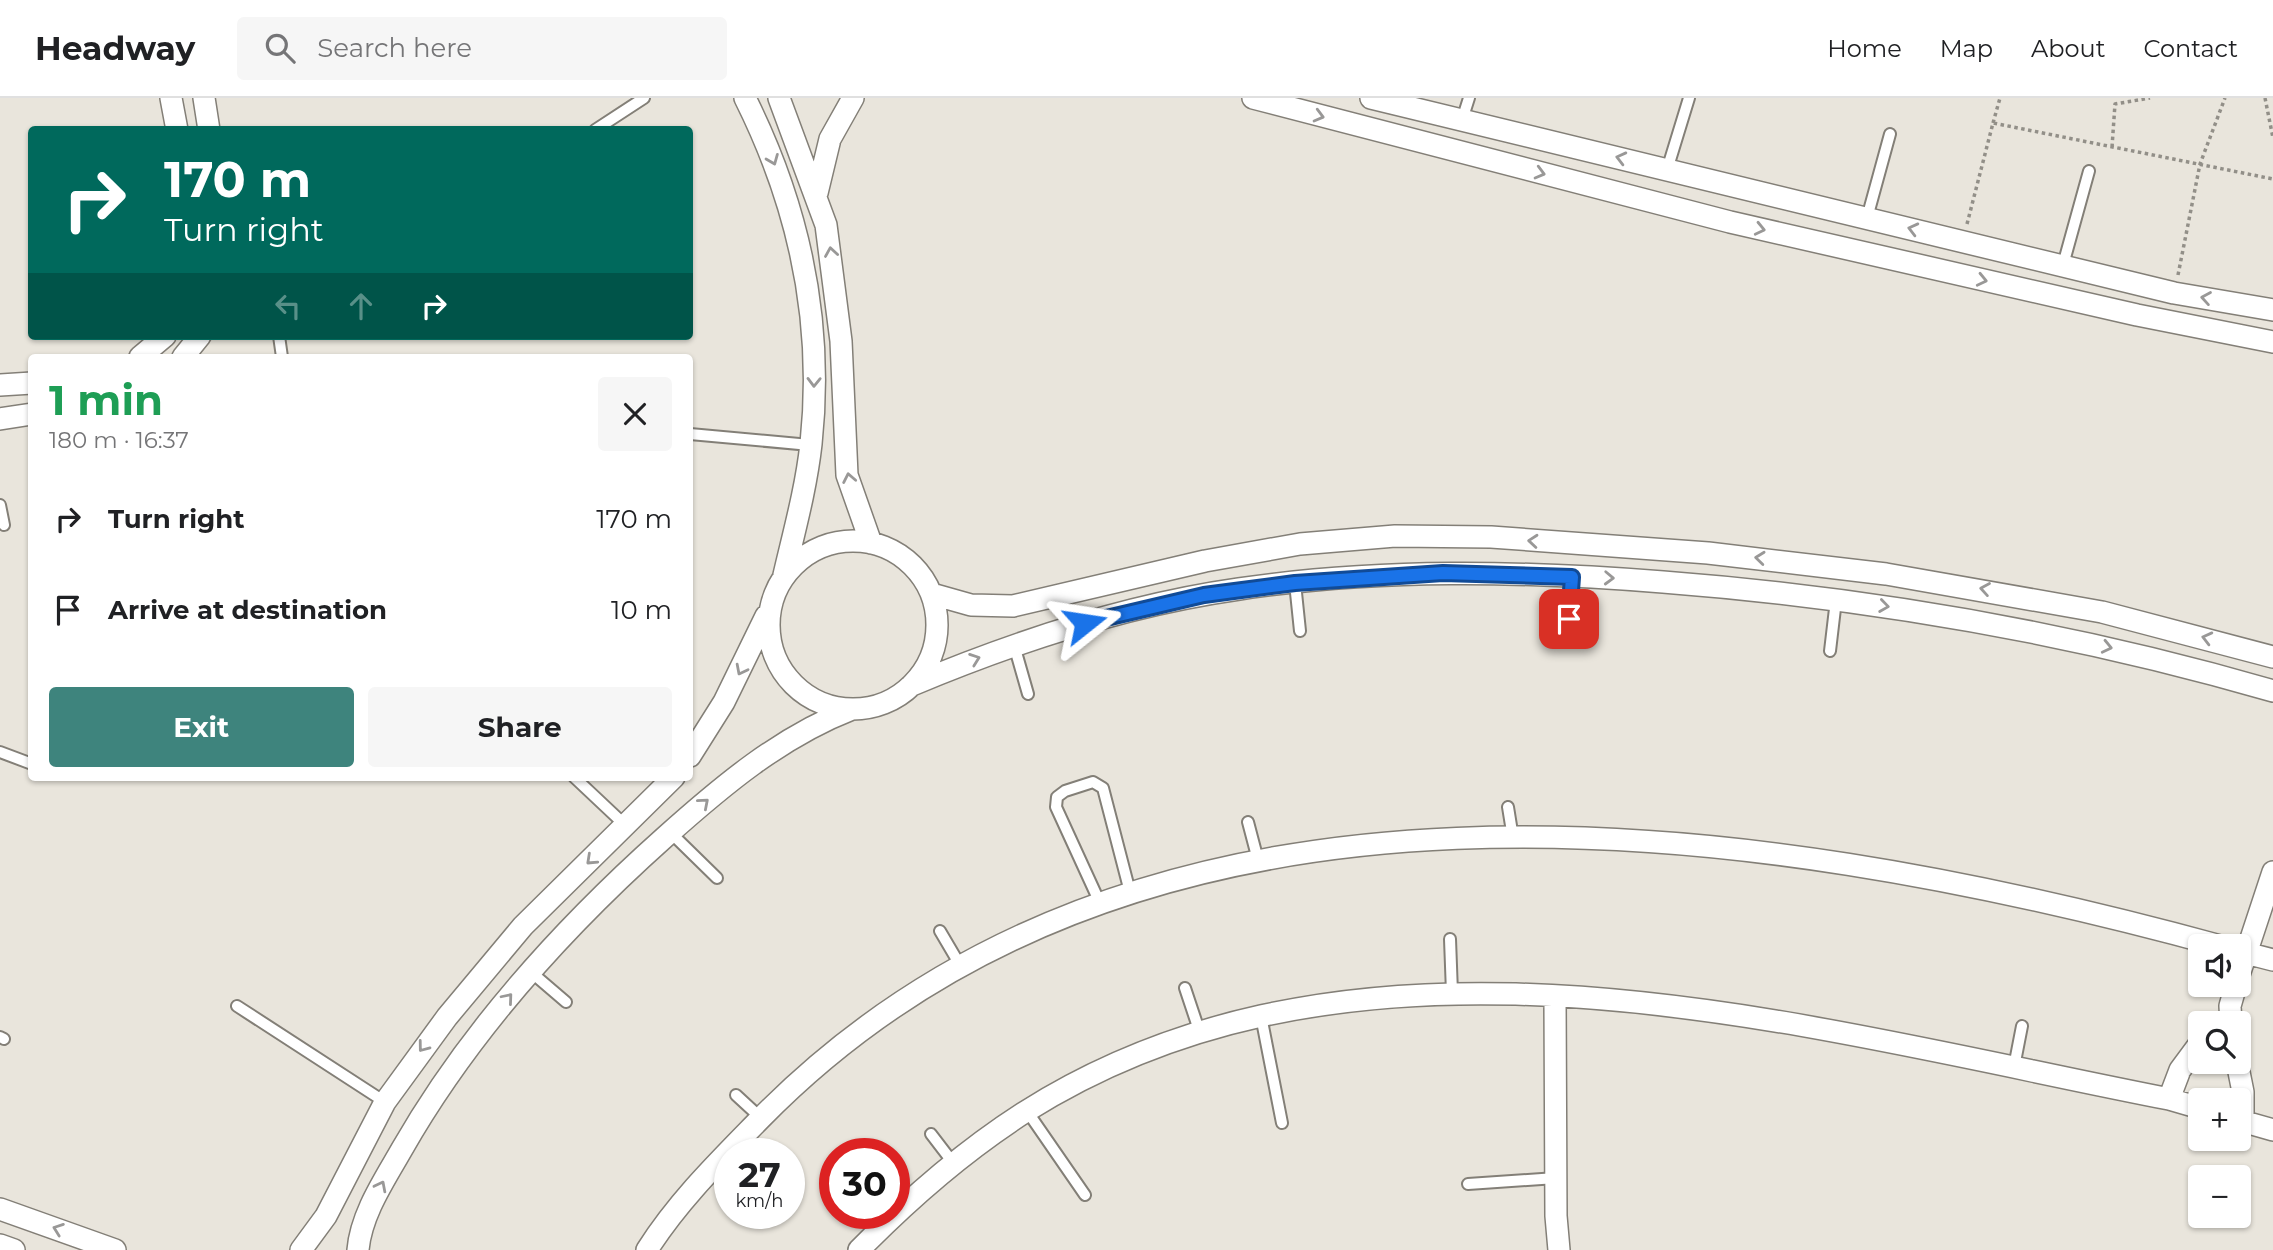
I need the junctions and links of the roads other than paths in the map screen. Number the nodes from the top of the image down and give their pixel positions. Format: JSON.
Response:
{"nodes":[{"id":1,"x":171,"y":98,"type":"edge"},
{"id":2,"x":204,"y":98,"type":"edge"},
{"id":3,"x":644,"y":98,"type":"edge"},
{"id":4,"x":745,"y":98,"type":"edge"},
{"id":5,"x":779,"y":98,"type":"edge"},
{"id":6,"x":853,"y":98,"type":"edge"},
{"id":7,"x":1253,"y":98,"type":"edge"},
{"id":8,"x":1371,"y":98,"type":"edge"},
{"id":9,"x":1469,"y":98,"type":"edge"},
{"id":10,"x":1689,"y":98,"type":"edge"},
{"id":11,"x":1462,"y":120,"type":"junction"},
{"id":12,"x":176,"y":126,"type":"edge"},
{"id":13,"x":208,"y":126,"type":"edge"},
{"id":14,"x":600,"y":126,"type":"edge"},
{"id":15,"x":1890,"y":134,"type":"dead end"},
{"id":16,"x":1667,"y":170,"type":"junction"},
{"id":17,"x":2089,"y":171,"type":"dead end"},
{"id":18,"x":817,"y":194,"type":"junction"},
{"id":19,"x":1867,"y":218,"type":"junction"},
{"id":20,"x":1950,"y":238,"type":"junction"},
{"id":21,"x":2063,"y":265,"type":"junction"},
{"id":22,"x":1942,"y":270,"type":"junction"},
{"id":23,"x":2273,"y":308,"type":"edge"},
{"id":24,"x":160,"y":340,"type":"edge"},
{"id":25,"x":197,"y":340,"type":"edge"},
{"id":26,"x":2273,"y":342,"type":"edge"},
{"id":27,"x":144,"y":354,"type":"edge"},
{"id":28,"x":185,"y":354,"type":"edge"},
{"id":29,"x":28,"y":383,"type":"edge"},
{"id":30,"x":0,"y":385,"type":"edge"},
{"id":31,"x":28,"y":415,"type":"edge"},
{"id":32,"x":0,"y":419,"type":"edge"},
{"id":33,"x":693,"y":433,"type":"edge"},
{"id":34,"x":810,"y":446,"type":"junction"},
{"id":35,"x":0,"y":505,"type":"edge"},
{"id":36,"x":4,"y":525,"type":"dead end"},
{"id":37,"x":871,"y":543,"type":"junction"},
{"id":38,"x":1572,"y":577,"type":"junction"},
{"id":39,"x":783,"y":578,"type":"junction"},
{"id":40,"x":1295,"y":583,"type":"junction"},
{"id":41,"x":932,"y":594,"type":"junction"},
{"id":42,"x":1836,"y":600,"type":"junction"},
{"id":43,"x":770,"y":608,"type":"junction"},
{"id":44,"x":1300,"y":631,"type":"dead end"},
{"id":45,"x":1567,"y":640,"type":"dead end"},
{"id":46,"x":1014,"y":645,"type":"junction"},
{"id":47,"x":1830,"y":650,"type":"dead end"},
{"id":48,"x":2273,"y":656,"type":"edge"},
{"id":49,"x":912,"y":685,"type":"junction"},
{"id":50,"x":2273,"y":691,"type":"edge"},
{"id":51,"x":1028,"y":694,"type":"dead end"},
{"id":52,"x":852,"y":709,"type":"junction"},
{"id":53,"x":0,"y":752,"type":"edge"},
{"id":54,"x":693,"y":752,"type":"edge"},
{"id":55,"x":28,"y":762,"type":"edge"},
{"id":56,"x":578,"y":781,"type":"edge"},
{"id":57,"x":670,"y":781,"type":"edge"},
{"id":58,"x":1508,"y":807,"type":"dead end"},
{"id":59,"x":1248,"y":822,"type":"dead end"},
{"id":60,"x":626,"y":826,"type":"junction"},
{"id":61,"x":670,"y":832,"type":"junction"},
{"id":62,"x":1513,"y":838,"type":"junction"},
{"id":63,"x":1258,"y":860,"type":"junction"},
{"id":64,"x":2273,"y":872,"type":"edge"},
{"id":65,"x":717,"y":878,"type":"dead end"},
{"id":66,"x":1130,"y":892,"type":"junction"},
{"id":67,"x":1100,"y":903,"type":"junction"},
{"id":68,"x":940,"y":930,"type":"dead end"},
{"id":69,"x":2249,"y":934,"type":"edge"},
{"id":70,"x":2188,"y":937,"type":"edge"},
{"id":71,"x":1450,"y":939,"type":"dead end"},
{"id":72,"x":2251,"y":954,"type":"edge"},
{"id":73,"x":2273,"y":960,"type":"edge"},
{"id":74,"x":960,"y":965,"type":"junction"},
{"id":75,"x":531,"y":972,"type":"junction"},
{"id":76,"x":1185,"y":988,"type":"dead end"},
{"id":77,"x":1452,"y":993,"type":"junction"},
{"id":78,"x":1555,"y":998,"type":"junction"},
{"id":79,"x":566,"y":1002,"type":"dead end"},
{"id":80,"x":236,"y":1006,"type":"dead end"},
{"id":81,"x":1261,"y":1016,"type":"junction"},
{"id":82,"x":2022,"y":1027,"type":"dead end"},
{"id":83,"x":1199,"y":1033,"type":"junction"},
{"id":84,"x":2188,"y":1060,"type":"edge"},
{"id":85,"x":2014,"y":1067,"type":"junction"},
{"id":86,"x":736,"y":1095,"type":"dead end"},
{"id":87,"x":2169,"y":1099,"type":"junction"},
{"id":88,"x":385,"y":1102,"type":"junction"},
{"id":89,"x":2188,"y":1105,"type":"edge"},
{"id":90,"x":1027,"y":1111,"type":"junction"},
{"id":91,"x":761,"y":1118,"type":"junction"},
{"id":92,"x":1282,"y":1123,"type":"dead end"},
{"id":93,"x":2251,"y":1124,"type":"edge"},
{"id":94,"x":2273,"y":1130,"type":"edge"},
{"id":95,"x":931,"y":1134,"type":"dead end"},
{"id":96,"x":954,"y":1164,"type":"junction"},
{"id":97,"x":1556,"y":1178,"type":"junction"},
{"id":98,"x":1468,"y":1184,"type":"dead end"},
{"id":99,"x":1085,"y":1195,"type":"dead end"},
{"id":100,"x":0,"y":1209,"type":"edge"},
{"id":101,"x":93,"y":1246,"type":"edge"},
{"id":102,"x":116,"y":1250,"type":"edge"},
{"id":103,"x":301,"y":1250,"type":"edge"},
{"id":104,"x":358,"y":1250,"type":"edge"},
{"id":105,"x":647,"y":1250,"type":"edge"},
{"id":106,"x":859,"y":1250,"type":"edge"},
{"id":107,"x":1559,"y":1250,"type":"edge"}],
"edges":[{"from":1,"to":12,"type":"street"},
{"from":2,"to":13,"type":"street"},
{"from":3,"to":14,"type":"lane"},
{"from":4,"to":34,"type":"street","one_way":true},
{"from":5,"to":18,"type":"street"},
{"from":6,"to":18,"type":"street"},
{"from":7,"to":22,"type":"street","one_way":true},
{"from":8,"to":11,"type":"street"},
{"from":9,"to":11,"type":"lane"},
{"from":10,"to":16,"type":"lane"},
{"from":16,"to":11,"type":"street","one_way":true},
{"from":15,"to":19,"type":"lane"},
{"from":16,"to":19,"type":"street"},
{"from":17,"to":21,"type":"lane"},
{"from":37,"to":18,"type":"street","one_way":true},
{"from":20,"to":19,"type":"street","one_way":true},
{"from":20,"to":21,"type":"street"},
{"from":20,"to":22,"type":"street"},
{"from":23,"to":21,"type":"street","one_way":true},
{"from":22,"to":26,"type":"street","one_way":true},
{"from":24,"to":27,"type":"street"},
{"from":25,"to":28,"type":"street"},
{"from":29,"to":30,"type":"street"},
{"from":31,"to":32,"type":"street"},
{"from":33,"to":34,"type":"lane"},
{"from":34,"to":39,"type":"street"},
{"from":35,"to":36,"type":"lane"},
{"from":37,"to":39,"type":"street"},
{"from":37,"to":41,"type":"street"},
{"from":38,"to":40,"type":"street"},
{"from":38,"to":42,"type":"street","one_way":true},
{"from":38,"to":45,"type":"lane"},
{"from":39,"to":43,"type":"street"},
{"from":40,"to":44,"type":"lane"},
{"from":40,"to":46,"type":"street"},
{"from":48,"to":41,"type":"street","one_way":true},
{"from":41,"to":49,"type":"street"},
{"from":42,"to":47,"type":"lane"},
{"from":42,"to":50,"type":"street","one_way":true},
{"from":43,"to":52,"type":"street"},
{"from":43,"to":54,"type":"street","one_way":true},
{"from":49,"to":46,"type":"street","one_way":true},
{"from":46,"to":51,"type":"lane"},
{"from":49,"to":52,"type":"street"},
{"from":61,"to":52,"type":"street","one_way":true},
{"from":53,"to":55,"type":"lane"},
{"from":56,"to":60,"type":"lane"},
{"from":57,"to":60,"type":"street"},
{"from":58,"to":62,"type":"lane"},
{"from":59,"to":63,"type":"lane"},
{"from":60,"to":88,"type":"street","one_way":true},
{"from":61,"to":65,"type":"lane"},
{"from":61,"to":75,"type":"street"},
{"from":62,"to":63,"type":"street"},
{"from":62,"to":70,"type":"street"},
{"from":63,"to":66,"type":"street"},
{"from":64,"to":69,"type":"street"},
{"from":66,"to":67,"type":"street"},
{"from":66,"to":67,"type":"lane"},
{"from":67,"to":74,"type":"street"},
{"from":68,"to":74,"type":"lane"},
{"from":71,"to":77,"type":"lane"},
{"from":72,"to":73,"type":"street"},
{"from":74,"to":91,"type":"street"},
{"from":75,"to":79,"type":"lane"},
{"from":104,"to":75,"type":"street","one_way":true},
{"from":76,"to":83,"type":"lane"},
{"from":77,"to":78,"type":"street"},
{"from":77,"to":81,"type":"street"},
{"from":78,"to":85,"type":"street"},
{"from":78,"to":97,"type":"street"},
{"from":80,"to":88,"type":"lane"},
{"from":81,"to":83,"type":"street"},
{"from":81,"to":92,"type":"lane"},
{"from":82,"to":85,"type":"lane"},
{"from":83,"to":90,"type":"street"},
{"from":84,"to":87,"type":"street"},
{"from":85,"to":87,"type":"street"},
{"from":86,"to":91,"type":"lane"},
{"from":87,"to":89,"type":"street"},
{"from":88,"to":103,"type":"street"},
{"from":90,"to":96,"type":"street"},
{"from":90,"to":99,"type":"lane"},
{"from":91,"to":105,"type":"street"},
{"from":93,"to":94,"type":"street"},
{"from":95,"to":96,"type":"lane"},
{"from":96,"to":106,"type":"street"},
{"from":97,"to":98,"type":"lane"},
{"from":97,"to":107,"type":"street"},
{"from":101,"to":100,"type":"street","one_way":true},
{"from":101,"to":102,"type":"street"}]}
